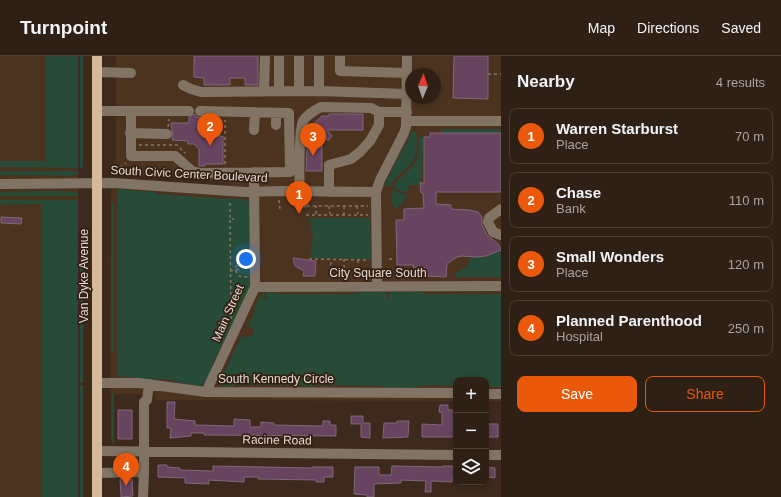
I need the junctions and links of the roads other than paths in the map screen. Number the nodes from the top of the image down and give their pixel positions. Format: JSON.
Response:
{"nodes":[{"id":1,"x":97,"y":56,"type":"edge"},
{"id":2,"x":265,"y":56,"type":"edge"},
{"id":3,"x":279,"y":56,"type":"edge"},
{"id":4,"x":299,"y":56,"type":"edge"},
{"id":5,"x":319,"y":56,"type":"edge"},
{"id":6,"x":340,"y":56,"type":"edge"},
{"id":7,"x":407,"y":56,"type":"edge"},
{"id":8,"x":407,"y":68,"type":"edge"},
{"id":9,"x":97,"y":72,"type":"junction"},
{"id":10,"x":131,"y":73,"type":"dead end"},
{"id":11,"x":405,"y":73,"type":"edge"},
{"id":12,"x":183,"y":85,"type":"dead end"},
{"id":13,"x":264,"y":91,"type":"junction"},
{"id":14,"x":279,"y":91,"type":"junction"},
{"id":15,"x":299,"y":92,"type":"junction"},
{"id":16,"x":319,"y":92,"type":"junction"},
{"id":17,"x":405,"y":94,"type":"edge"},
{"id":18,"x":407,"y":104,"type":"edge"},
{"id":19,"x":97,"y":111,"type":"junction"},
{"id":20,"x":131,"y":111,"type":"junction"},
{"id":21,"x":255,"y":112,"type":"junction"},
{"id":22,"x":276,"y":112,"type":"junction"},
{"id":23,"x":379,"y":112,"type":"junction"},
{"id":24,"x":407,"y":117,"type":"junction"},
{"id":25,"x":501,"y":121,"type":"edge"},
{"id":26,"x":276,"y":125,"type":"dead end"},
{"id":27,"x":254,"y":130,"type":"dead end"},
{"id":28,"x":130,"y":134,"type":"junction"},
{"id":29,"x":167,"y":134,"type":"dead end"},
{"id":30,"x":254,"y":172,"type":"junction"},
{"id":31,"x":98,"y":183,"type":"junction"},
{"id":32,"x":0,"y":184,"type":"edge"},
{"id":33,"x":255,"y":192,"type":"junction"},
{"id":34,"x":329,"y":192,"type":"junction"},
{"id":35,"x":376,"y":192,"type":"junction"},
{"id":36,"x":302,"y":195,"type":"junction"},
{"id":37,"x":501,"y":209,"type":"edge"},
{"id":38,"x":501,"y":235,"type":"edge"},
{"id":39,"x":377,"y":286,"type":"junction"},
{"id":40,"x":501,"y":286,"type":"edge"},
{"id":41,"x":255,"y":287,"type":"junction"},
{"id":42,"x":97,"y":383,"type":"junction"},
{"id":43,"x":149,"y":384,"type":"junction"},
{"id":44,"x":206,"y":392,"type":"junction"},
{"id":45,"x":453,"y":393,"type":"edge"},
{"id":46,"x":489,"y":394,"type":"edge"},
{"id":47,"x":501,"y":394,"type":"edge"},
{"id":48,"x":98,"y":451,"type":"junction"},
{"id":49,"x":144,"y":451,"type":"junction"},
{"id":50,"x":453,"y":455,"type":"edge"},
{"id":51,"x":489,"y":455,"type":"edge"},
{"id":52,"x":501,"y":455,"type":"edge"},
{"id":53,"x":144,"y":472,"type":"junction"},
{"id":54,"x":98,"y":473,"type":"junction"},
{"id":55,"x":97,"y":497,"type":"edge"},
{"id":56,"x":143,"y":497,"type":"edge"}],
"edges":[{"from":1,"to":9,"type":"main road","name":"Van Dyke Avenue"},
{"from":2,"to":13,"type":"street"},
{"from":3,"to":14,"type":"street"},
{"from":4,"to":15,"type":"street"},
{"from":5,"to":16,"type":"street"},
{"from":6,"to":11,"type":"street"},
{"from":7,"to":8,"type":"street"},
{"from":9,"to":10,"type":"street"},
{"from":9,"to":19,"type":"main road","name":"Van Dyke Avenue"},
{"from":12,"to":13,"type":"street"},
{"from":13,"to":14,"type":"street"},
{"from":14,"to":15,"type":"street"},
{"from":15,"to":16,"type":"street"},
{"from":16,"to":17,"type":"street"},
{"from":18,"to":24,"type":"street"},
{"from":19,"to":20,"type":"street"},
{"from":19,"to":31,"type":"main road","name":"Van Dyke Avenue"},
{"from":20,"to":21,"type":"street"},
{"from":20,"to":28,"type":"street"},
{"from":21,"to":22,"type":"street"},
{"from":21,"to":27,"type":"street"},
{"from":22,"to":26,"type":"street"},
{"from":22,"to":30,"type":"street"},
{"from":23,"to":24,"type":"street"},
{"from":23,"to":34,"type":"street"},
{"from":23,"to":36,"type":"street"},
{"from":24,"to":25,"type":"street"},
{"from":24,"to":35,"type":"street"},
{"from":28,"to":29,"type":"street"},
{"from":28,"to":30,"type":"street"},
{"from":30,"to":33,"type":"street","name":"Main Street"},
{"from":31,"to":32,"type":"street","name":"South Civic Center Boulevard"},
{"from":31,"to":33,"type":"street","name":"South Civic Center Boulevard"},
{"from":31,"to":42,"type":"main road","name":"Van Dyke Avenue"},
{"from":33,"to":36,"type":"street","name":"South Civic Center Boulevard"},
{"from":33,"to":41,"type":"street","name":"Main Street"},
{"from":34,"to":35,"type":"street","name":"South Civic Center Boulevard"},
{"from":34,"to":36,"type":"street","name":"South Civic Center Boulevard"},
{"from":35,"to":39,"type":"street"},
{"from":37,"to":38,"type":"street"},
{"from":39,"to":40,"type":"street","name":"City Square South"},
{"from":39,"to":41,"type":"street","name":"City Square South"},
{"from":41,"to":44,"type":"street","name":"Main Street"},
{"from":42,"to":43,"type":"street","name":"South Kennedy Circle"},
{"from":42,"to":48,"type":"main road","name":"Van Dyke Avenue"},
{"from":43,"to":44,"type":"street","name":"South Kennedy Circle"},
{"from":43,"to":49,"type":"street"},
{"from":44,"to":45,"type":"street","name":"South Kennedy Circle"},
{"from":46,"to":47,"type":"street"},
{"from":48,"to":49,"type":"street","name":"Racine Road"},
{"from":48,"to":54,"type":"main road","name":"Van Dyke Avenue"},
{"from":49,"to":50,"type":"street","name":"Racine Road"},
{"from":49,"to":53,"type":"street"},
{"from":51,"to":52,"type":"street"},
{"from":53,"to":54,"type":"street"},
{"from":53,"to":56,"type":"street"},
{"from":54,"to":55,"type":"main road","name":"Van Dyke Avenue"}]}
